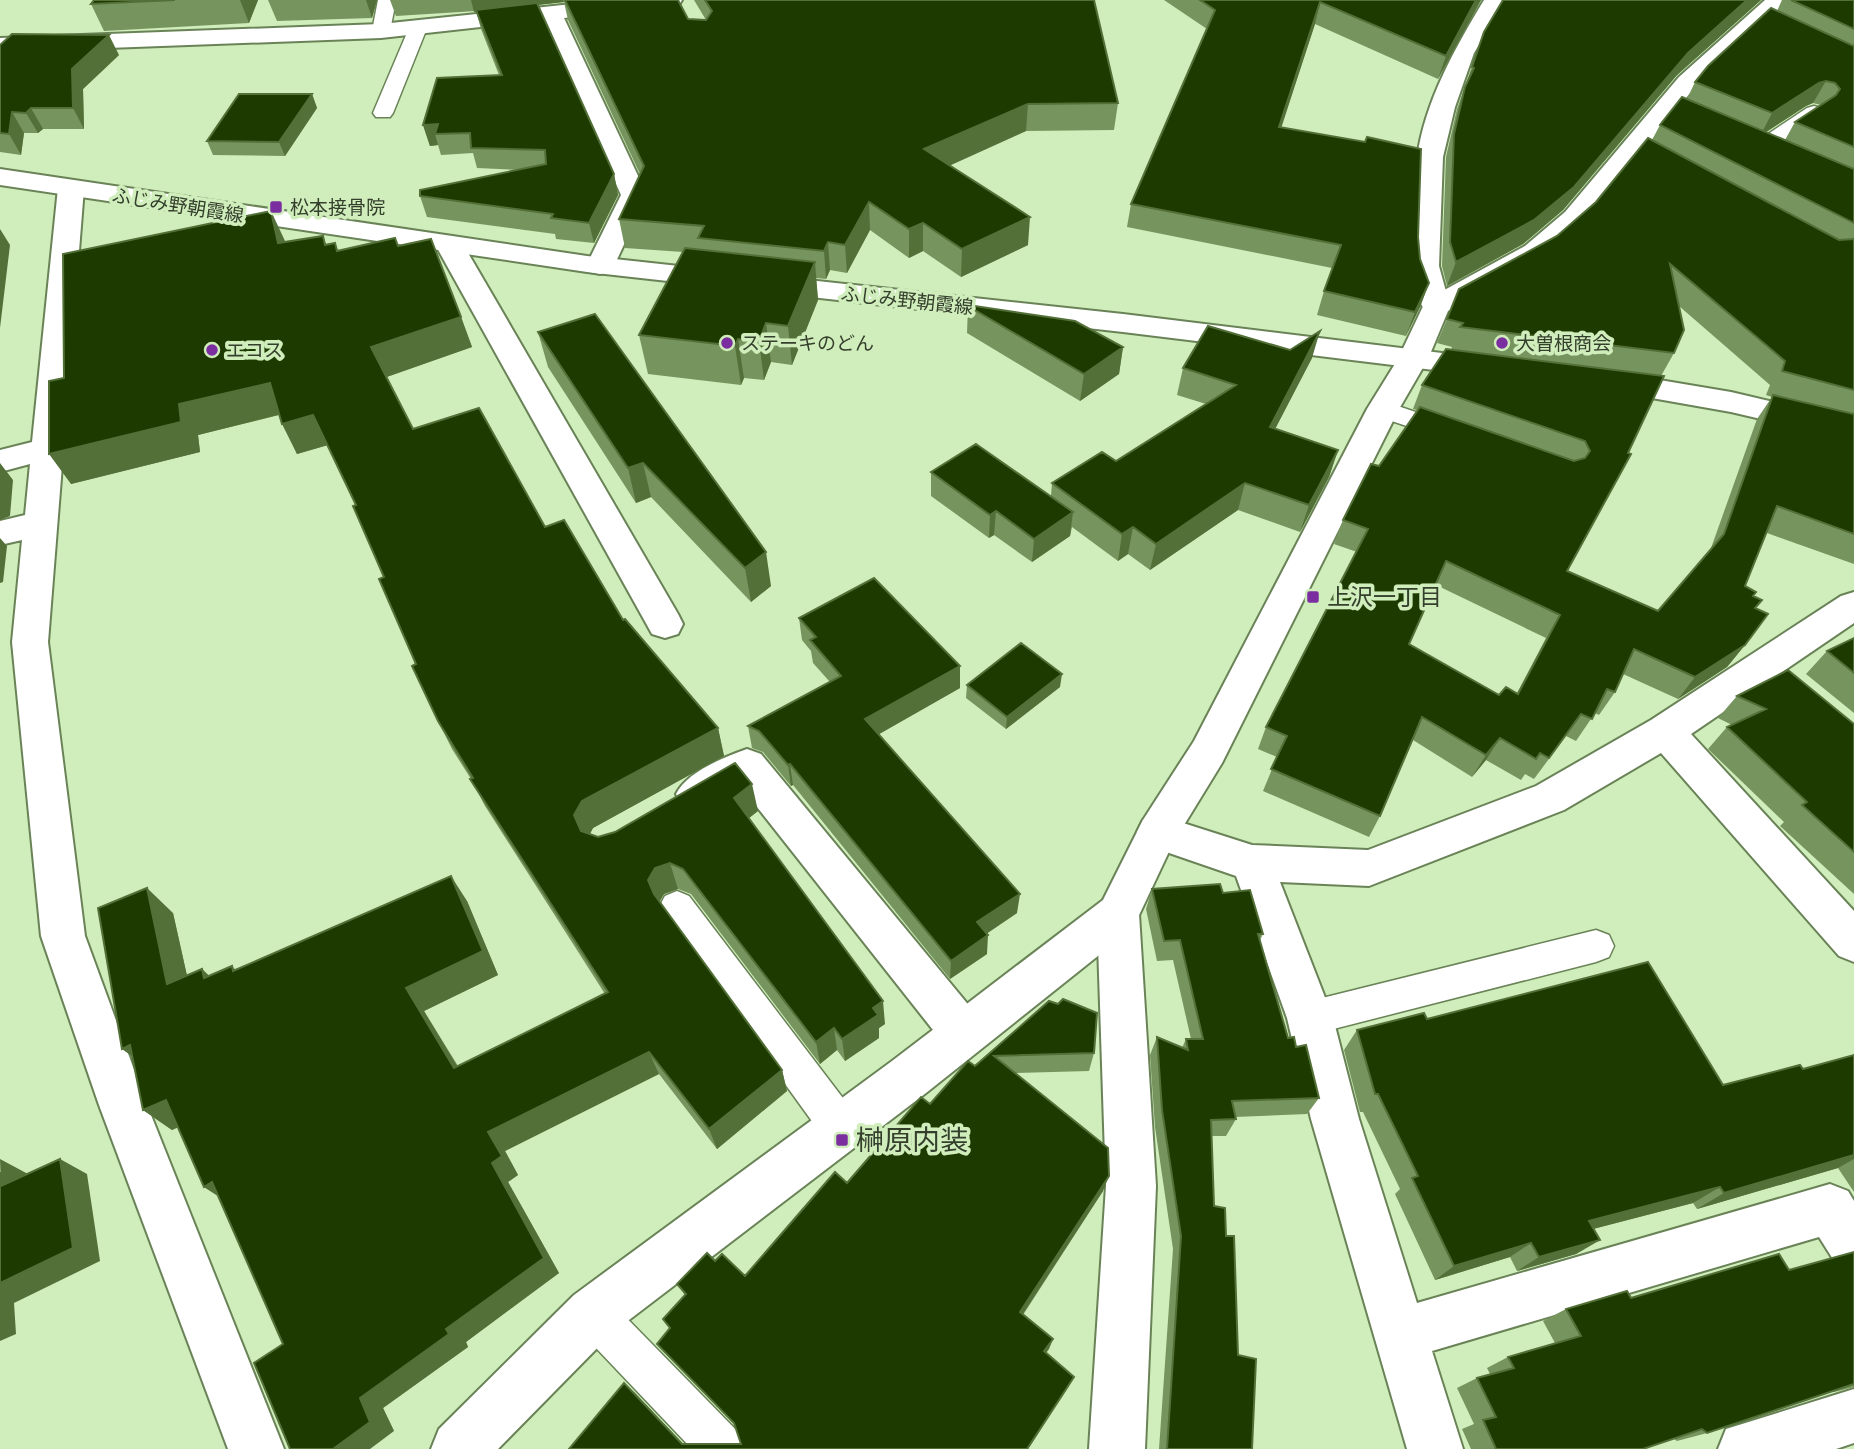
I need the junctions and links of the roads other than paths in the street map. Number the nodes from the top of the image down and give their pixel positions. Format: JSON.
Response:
{"nodes":[{"id":1,"x":387,"y":0,"type":"edge"},
{"id":2,"x":1495,"y":0,"type":"edge"},
{"id":3,"x":1778,"y":0,"type":"edge"},
{"id":4,"x":630,"y":2,"type":"edge"},
{"id":5,"x":680,"y":3,"type":"edge"},
{"id":6,"x":267,"y":12,"type":"dead end"},
{"id":7,"x":551,"y":14,"type":"junction"},
{"id":8,"x":1756,"y":19,"type":"junction"},
{"id":9,"x":418,"y":28,"type":"junction"},
{"id":10,"x":381,"y":31,"type":"junction"},
{"id":11,"x":1781,"y":31,"type":"edge"},
{"id":12,"x":258,"y":36,"type":"junction"},
{"id":13,"x":0,"y":45,"type":"edge"},
{"id":14,"x":1667,"y":107,"type":"junction"},
{"id":15,"x":1814,"y":112,"type":"edge"},
{"id":16,"x":383,"y":113,"type":"dead end"},
{"id":17,"x":1690,"y":117,"type":"edge"},
{"id":18,"x":1736,"y":137,"type":"edge"},
{"id":19,"x":1632,"y":148,"type":"junction"},
{"id":20,"x":1760,"y":148,"type":"junction"},
{"id":21,"x":1785,"y":159,"type":"edge"},
{"id":22,"x":1656,"y":161,"type":"edge"},
{"id":23,"x":0,"y":177,"type":"edge"},
{"id":24,"x":71,"y":188,"type":"junction"},
{"id":25,"x":450,"y":246,"type":"junction"},
{"id":26,"x":600,"y":266,"type":"junction"},
{"id":27,"x":1436,"y":306,"type":"junction"},
{"id":28,"x":1413,"y":359,"type":"junction"},
{"id":29,"x":1523,"y":372,"type":"edge"},
{"id":30,"x":1578,"y":378,"type":"edge"},
{"id":31,"x":1383,"y":409,"type":"junction"},
{"id":32,"x":1854,"y":431,"type":"edge"},
{"id":33,"x":1473,"y":441,"type":"edge"},
{"id":34,"x":46,"y":450,"type":"junction"},
{"id":35,"x":0,"y":461,"type":"edge"},
{"id":36,"x":39,"y":524,"type":"junction"},
{"id":37,"x":0,"y":533,"type":"edge"},
{"id":38,"x":1854,"y":605,"type":"edge"},
{"id":39,"x":665,"y":624,"type":"dead end"},
{"id":40,"x":1764,"y":664,"type":"junction"},
{"id":41,"x":1794,"y":688,"type":"edge"},
{"id":42,"x":1665,"y":732,"type":"junction"},
{"id":43,"x":667,"y":811,"type":"edge"},
{"id":44,"x":1158,"y":832,"type":"junction"},
{"id":45,"x":1252,"y":863,"type":"junction"},
{"id":46,"x":677,"y":907,"type":"dead end"},
{"id":47,"x":1118,"y":914,"type":"junction"},
{"id":48,"x":1854,"y":942,"type":"edge"},
{"id":49,"x":1596,"y":946,"type":"dead end"},
{"id":50,"x":1310,"y":1018,"type":"junction"},
{"id":51,"x":964,"y":1034,"type":"junction"},
{"id":52,"x":841,"y":1128,"type":"junction"},
{"id":53,"x":1854,"y":1246,"type":"edge"},
{"id":54,"x":593,"y":1314,"type":"junction"},
{"id":55,"x":1401,"y":1334,"type":"junction"},
{"id":56,"x":1854,"y":1416,"type":"edge"},
{"id":57,"x":256,"y":1449,"type":"edge"},
{"id":58,"x":459,"y":1449,"type":"edge"},
{"id":59,"x":723,"y":1449,"type":"edge"},
{"id":60,"x":1117,"y":1449,"type":"edge"},
{"id":61,"x":1435,"y":1449,"type":"edge"},
{"id":62,"x":1746,"y":1449,"type":"edge"}],
"edges":[{"from":1,"to":10,"type":"lane"},
{"from":2,"to":27,"type":"street"},
{"from":3,"to":8,"type":"street"},
{"from":4,"to":5,"type":"street"},
{"from":4,"to":7,"type":"street"},
{"from":6,"to":12,"type":"street"},
{"from":7,"to":9,"type":"street"},
{"from":7,"to":26,"type":"street"},
{"from":8,"to":11,"type":"lane"},
{"from":8,"to":14,"type":"street"},
{"from":9,"to":10,"type":"street"},
{"from":9,"to":16,"type":"lane"},
{"from":10,"to":12,"type":"street"},
{"from":12,"to":13,"type":"street"},
{"from":14,"to":17,"type":"street"},
{"from":14,"to":19,"type":"street"},
{"from":15,"to":20,"type":"lane"},
{"from":18,"to":20,"type":"street"},
{"from":19,"to":22,"type":"lane"},
{"from":19,"to":27,"type":"street"},
{"from":20,"to":21,"type":"street"},
{"from":23,"to":24,"type":"street","name":"ふじみ野朝霞線"},
{"from":24,"to":25,"type":"street","name":"ふじみ野朝霞線"},
{"from":24,"to":34,"type":"street"},
{"from":25,"to":26,"type":"street","name":"ふじみ野朝霞線"},
{"from":25,"to":39,"type":"street"},
{"from":26,"to":28,"type":"street","name":"ふじみ野朝霞線"},
{"from":27,"to":28,"type":"street"},
{"from":28,"to":29,"type":"street","name":"ふじみ野朝霞線"},
{"from":28,"to":31,"type":"street"},
{"from":30,"to":32,"type":"street"},
{"from":31,"to":33,"type":"lane"},
{"from":31,"to":44,"type":"street"},
{"from":34,"to":35,"type":"street"},
{"from":34,"to":36,"type":"street"},
{"from":36,"to":37,"type":"street"},
{"from":36,"to":57,"type":"street"},
{"from":38,"to":40,"type":"street"},
{"from":40,"to":41,"type":"street"},
{"from":40,"to":42,"type":"street"},
{"from":42,"to":45,"type":"street"},
{"from":42,"to":48,"type":"street"},
{"from":43,"to":51,"type":"street"},
{"from":44,"to":45,"type":"street"},
{"from":44,"to":47,"type":"street"},
{"from":45,"to":50,"type":"street"},
{"from":46,"to":52,"type":"lane"},
{"from":47,"to":51,"type":"street"},
{"from":47,"to":60,"type":"street"},
{"from":49,"to":50,"type":"lane"},
{"from":50,"to":55,"type":"street"},
{"from":51,"to":52,"type":"street"},
{"from":52,"to":54,"type":"street"},
{"from":53,"to":55,"type":"street"},
{"from":54,"to":58,"type":"street"},
{"from":54,"to":59,"type":"lane"},
{"from":55,"to":61,"type":"street"},
{"from":56,"to":62,"type":"street"}]}
